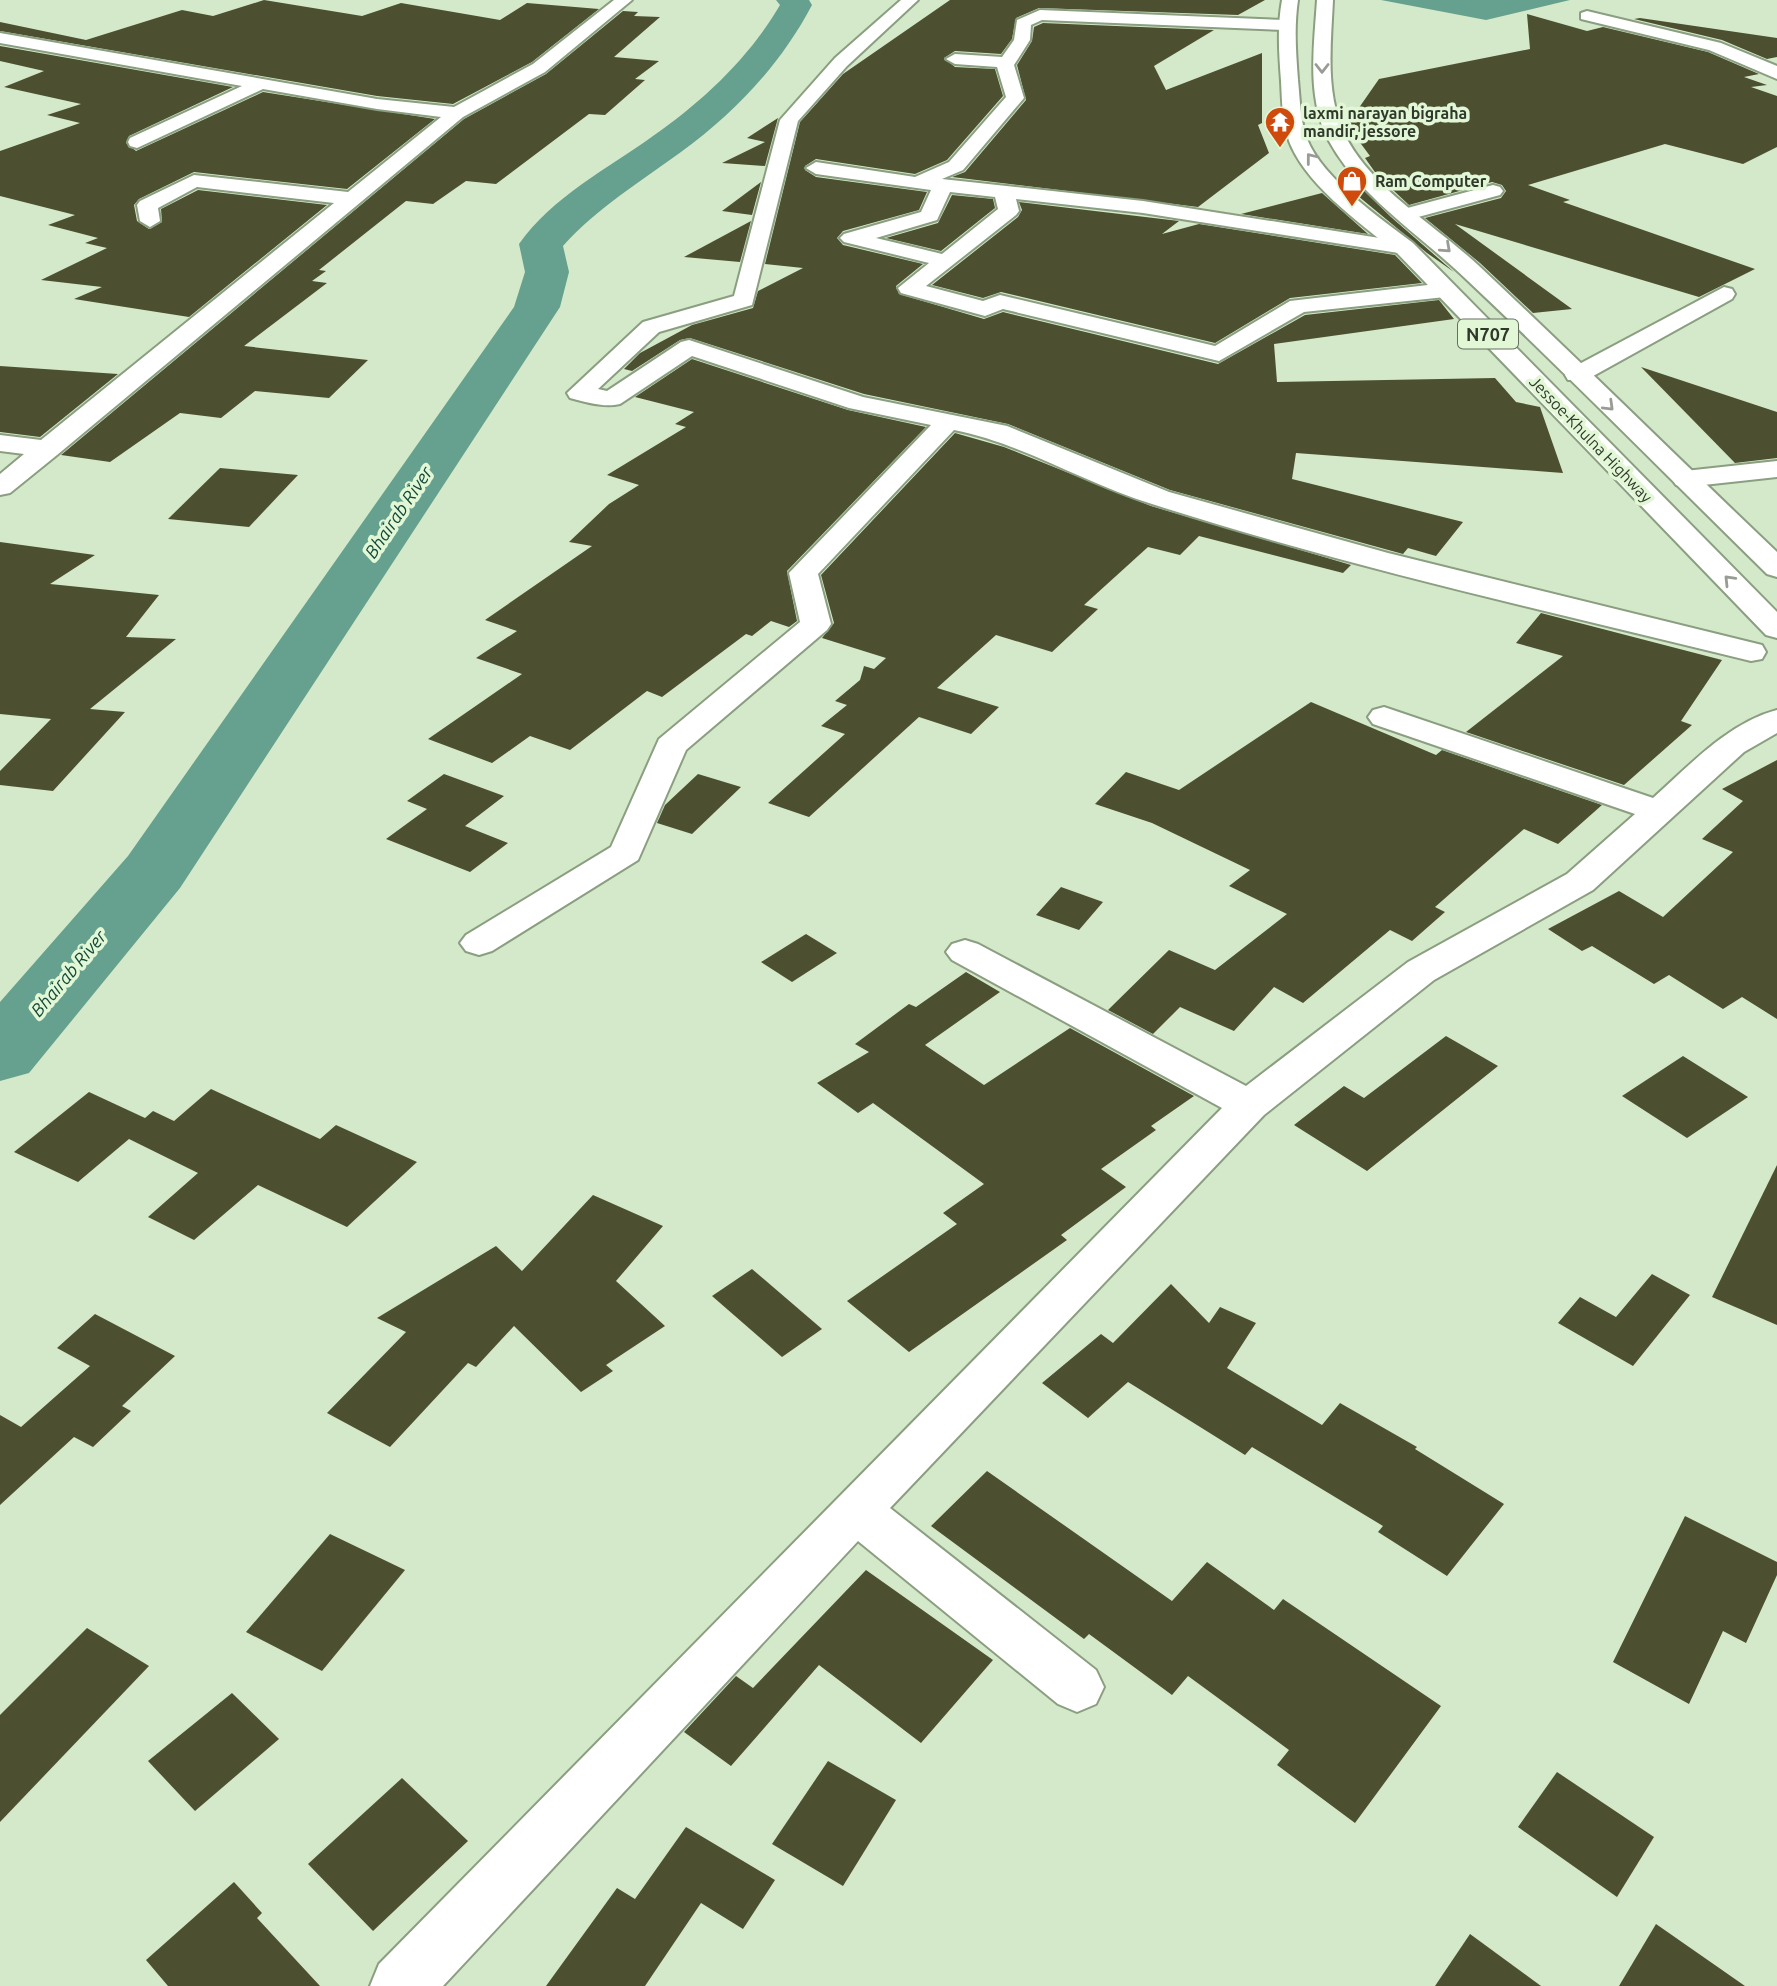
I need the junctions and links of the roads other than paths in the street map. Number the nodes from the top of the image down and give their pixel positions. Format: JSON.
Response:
{"nodes":[{"id":1,"x":624,"y":0,"type":"edge"},
{"id":2,"x":910,"y":0,"type":"edge"},
{"id":3,"x":1290,"y":0,"type":"edge"},
{"id":4,"x":1325,"y":0,"type":"edge"},
{"id":5,"x":1587,"y":16,"type":"dead end"},
{"id":6,"x":1285,"y":25,"type":"junction"},
{"id":7,"x":0,"y":38,"type":"edge"},
{"id":8,"x":955,"y":59,"type":"dead end"},
{"id":9,"x":1006,"y":63,"type":"junction"},
{"id":10,"x":1777,"y":74,"type":"edge"},
{"id":11,"x":260,"y":83,"type":"junction"},
{"id":12,"x":457,"y":113,"type":"junction"},
{"id":13,"x":136,"y":142,"type":"dead end"},
{"id":14,"x":214,"y":167,"type":"dead end"},
{"id":15,"x":816,"y":168,"type":"dead end"},
{"id":16,"x":194,"y":181,"type":"junction"},
{"id":17,"x":917,"y":183,"type":"junction"},
{"id":18,"x":941,"y":190,"type":"dead end"},
{"id":19,"x":1003,"y":191,"type":"junction"},
{"id":20,"x":1493,"y":191,"type":"dead end"},
{"id":21,"x":352,"y":199,"type":"junction"},
{"id":22,"x":1408,"y":214,"type":"junction"},
{"id":23,"x":150,"y":221,"type":"dead end"},
{"id":24,"x":1405,"y":248,"type":"junction"},
{"id":25,"x":946,"y":261,"type":"junction"},
{"id":26,"x":1445,"y":290,"type":"junction"},
{"id":27,"x":1724,"y":293,"type":"dead end"},
{"id":28,"x":1577,"y":375,"type":"junction"},
{"id":29,"x":943,"y":426,"type":"dead end"},
{"id":30,"x":0,"y":443,"type":"edge"},
{"id":31,"x":48,"y":449,"type":"junction"},
{"id":32,"x":1777,"y":469,"type":"edge"},
{"id":33,"x":1685,"y":479,"type":"junction"},
{"id":34,"x":0,"y":488,"type":"edge"},
{"id":35,"x":1777,"y":568,"type":"edge"},
{"id":36,"x":1777,"y":629,"type":"edge"},
{"id":37,"x":1751,"y":652,"type":"dead end"},
{"id":38,"x":1384,"y":717,"type":"dead end"},
{"id":39,"x":1777,"y":720,"type":"edge"},
{"id":40,"x":1659,"y":811,"type":"junction"},
{"id":41,"x":479,"y":943,"type":"dead end"},
{"id":42,"x":965,"y":953,"type":"dead end"},
{"id":43,"x":1249,"y":1105,"type":"junction"},
{"id":44,"x":856,"y":1510,"type":"junction"},
{"id":45,"x":1077,"y":1687,"type":"dead end"},
{"id":46,"x":401,"y":1986,"type":"edge"}],
"edges":[{"from":1,"to":12,"type":"main road"},
{"from":2,"to":37,"type":"main road"},
{"from":3,"to":6,"type":"main road","name":"Jessoe-Khulna Highway","number":"N707"},
{"from":4,"to":22,"type":"main road","name":"Jessoe-Khulna Highway","number":"N707","one_way":true},
{"from":5,"to":10,"type":"main road"},
{"from":6,"to":9,"type":"main road"},
{"from":24,"to":6,"type":"main road","name":"Jessoe-Khulna Highway","number":"N707","one_way":true},
{"from":7,"to":11,"type":"main road"},
{"from":8,"to":9,"type":"main road"},
{"from":9,"to":17,"type":"main road"},
{"from":11,"to":12,"type":"main road"},
{"from":11,"to":13,"type":"main road"},
{"from":12,"to":21,"type":"main road"},
{"from":14,"to":16,"type":"main road"},
{"from":15,"to":17,"type":"main road"},
{"from":16,"to":21,"type":"main road"},
{"from":16,"to":23,"type":"main road"},
{"from":17,"to":19,"type":"main road"},
{"from":18,"to":25,"type":"main road"},
{"from":19,"to":24,"type":"main road"},
{"from":19,"to":25,"type":"main road"},
{"from":20,"to":22,"type":"main road"},
{"from":21,"to":31,"type":"main road"},
{"from":22,"to":28,"type":"main road","name":"Jessoe-Khulna Highway","number":"N707","one_way":true},
{"from":24,"to":26,"type":"main road","name":"Jessoe-Khulna Highway","number":"N707"},
{"from":25,"to":26,"type":"main road"},
{"from":36,"to":26,"type":"main road","name":"Jessoe-Khulna Highway","number":"N707","one_way":true},
{"from":27,"to":28,"type":"main road"},
{"from":28,"to":33,"type":"main road","name":"Jessoe-Khulna Highway","number":"N707","one_way":true},
{"from":29,"to":41,"type":"main road"},
{"from":30,"to":31,"type":"main road"},
{"from":31,"to":34,"type":"main road"},
{"from":32,"to":33,"type":"main road"},
{"from":33,"to":35,"type":"main road","name":"Jessoe-Khulna Highway","number":"N707"},
{"from":38,"to":40,"type":"main road"},
{"from":39,"to":40,"type":"main road"},
{"from":40,"to":43,"type":"main road"},
{"from":42,"to":43,"type":"main road"},
{"from":43,"to":44,"type":"main road"},
{"from":44,"to":45,"type":"main road"},
{"from":44,"to":46,"type":"main road"}]}
